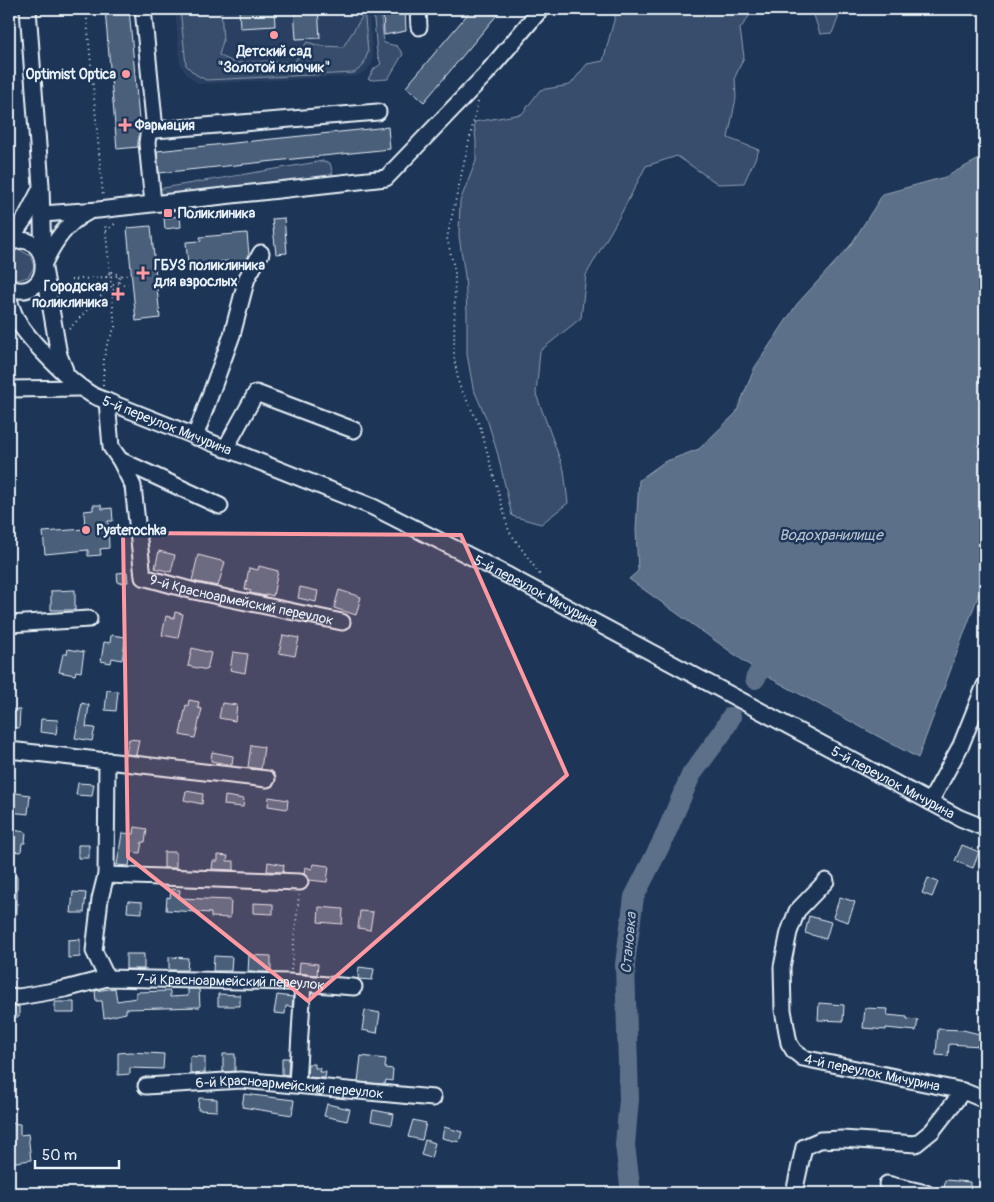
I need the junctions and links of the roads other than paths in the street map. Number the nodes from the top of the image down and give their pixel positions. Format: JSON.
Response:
{"nodes":[{"id":1,"x":28,"y":9,"type":"edge"},
{"id":2,"x":143,"y":9,"type":"edge"},
{"id":3,"x":418,"y":9,"type":"edge"},
{"id":4,"x":541,"y":9,"type":"edge"},
{"id":5,"x":419,"y":27,"type":"dead end"},
{"id":6,"x":378,"y":112,"type":"dead end"},
{"id":7,"x":155,"y":130,"type":"junction"},
{"id":8,"x":41,"y":186,"type":"junction"},
{"id":9,"x":153,"y":203,"type":"junction"},
{"id":10,"x":98,"y":210,"type":"junction"},
{"id":11,"x":42,"y":214,"type":"junction"},
{"id":12,"x":9,"y":242,"type":"edge"},
{"id":13,"x":261,"y":254,"type":"dead end"},
{"id":14,"x":44,"y":263,"type":"junction"},
{"id":15,"x":9,"y":288,"type":"edge"},
{"id":16,"x":9,"y":299,"type":"edge"},
{"id":17,"x":77,"y":384,"type":"junction"},
{"id":18,"x":9,"y":389,"type":"edge"},
{"id":19,"x":107,"y":401,"type":"junction"},
{"id":20,"x":354,"y":430,"type":"dead end"},
{"id":21,"x":195,"y":436,"type":"junction"},
{"id":22,"x":225,"y":448,"type":"junction"},
{"id":23,"x":120,"y":460,"type":"junction"},
{"id":24,"x":220,"y":506,"type":"dead end"},
{"id":25,"x":89,"y":619,"type":"dead end"},
{"id":26,"x":342,"y":622,"type":"dead end"},
{"id":27,"x":9,"y":624,"type":"edge"},
{"id":28,"x":985,"y":685,"type":"edge"},
{"id":29,"x":9,"y":750,"type":"edge"},
{"id":30,"x":107,"y":760,"type":"junction"},
{"id":31,"x":267,"y":779,"type":"dead end"},
{"id":32,"x":930,"y":802,"type":"junction"},
{"id":33,"x":985,"y":828,"type":"edge"},
{"id":34,"x":106,"y":875,"type":"junction"},
{"id":35,"x":826,"y":881,"type":"dead end"},
{"id":36,"x":300,"y":882,"type":"road end"},
{"id":37,"x":107,"y":978,"type":"junction"},
{"id":38,"x":296,"y":982,"type":"junction"},
{"id":39,"x":354,"y":987,"type":"dead end"},
{"id":40,"x":9,"y":996,"type":"edge"},
{"id":41,"x":297,"y":1084,"type":"junction"},
{"id":42,"x":146,"y":1086,"type":"dead end"},
{"id":43,"x":963,"y":1091,"type":"junction"},
{"id":44,"x":433,"y":1098,"type":"dead end"},
{"id":45,"x":985,"y":1100,"type":"edge"},
{"id":46,"x":887,"y":1184,"type":"dead end"},
{"id":47,"x":794,"y":1193,"type":"edge"},
{"id":48,"x":926,"y":1193,"type":"edge"}],
"edges":[{"from":1,"to":8,"type":"street"},
{"from":2,"to":7,"type":"street"},
{"from":3,"to":5,"type":"street"},
{"from":4,"to":9,"type":"street"},
{"from":6,"to":7,"type":"street"},
{"from":7,"to":9,"type":"street"},
{"from":8,"to":11,"type":"street"},
{"from":8,"to":12,"type":"street"},
{"from":9,"to":10,"type":"street"},
{"from":10,"to":11,"type":"street"},
{"from":10,"to":14,"type":"street"},
{"from":11,"to":14,"type":"street"},
{"from":12,"to":14,"type":"street"},
{"from":13,"to":21,"type":"street"},
{"from":14,"to":15,"type":"street"},
{"from":14,"to":17,"type":"street"},
{"from":16,"to":17,"type":"street","name":"5-й переулок Мичурина"},
{"from":17,"to":18,"type":"street"},
{"from":17,"to":19,"type":"street","name":"5-й переулок Мичурина"},
{"from":19,"to":21,"type":"street","name":"5-й переулок Мичурина"},
{"from":19,"to":23,"type":"street","name":"9-й Красноармейский переулок"},
{"from":20,"to":22,"type":"street"},
{"from":21,"to":22,"type":"street","name":"5-й переулок Мичурина"},
{"from":22,"to":32,"type":"street","name":"5-й переулок Мичурина"},
{"from":23,"to":24,"type":"street"},
{"from":23,"to":26,"type":"street","name":"9-й Красноармейский переулок"},
{"from":25,"to":27,"type":"street"},
{"from":28,"to":32,"type":"street"},
{"from":29,"to":30,"type":"street"},
{"from":30,"to":31,"type":"street"},
{"from":30,"to":34,"type":"street"},
{"from":32,"to":33,"type":"street","name":"5-й переулок Мичурина"},
{"from":34,"to":36,"type":"street"},
{"from":34,"to":37,"type":"street"},
{"from":35,"to":43,"type":"street","name":"4-й переулок Мичурина"},
{"from":37,"to":38,"type":"street","name":"7-й Красноармейский переулок"},
{"from":37,"to":40,"type":"street","name":"7-й Красноармейский переулок"},
{"from":38,"to":39,"type":"street","name":"7-й Красноармейский переулок"},
{"from":38,"to":41,"type":"street"},
{"from":41,"to":42,"type":"street","name":"6-й Красноармейский переулок"},
{"from":41,"to":44,"type":"street","name":"6-й Красноармейский переулок"},
{"from":43,"to":45,"type":"street","name":"4-й переулок Мичурина"},
{"from":43,"to":47,"type":"street"},
{"from":46,"to":48,"type":"street"}]}
